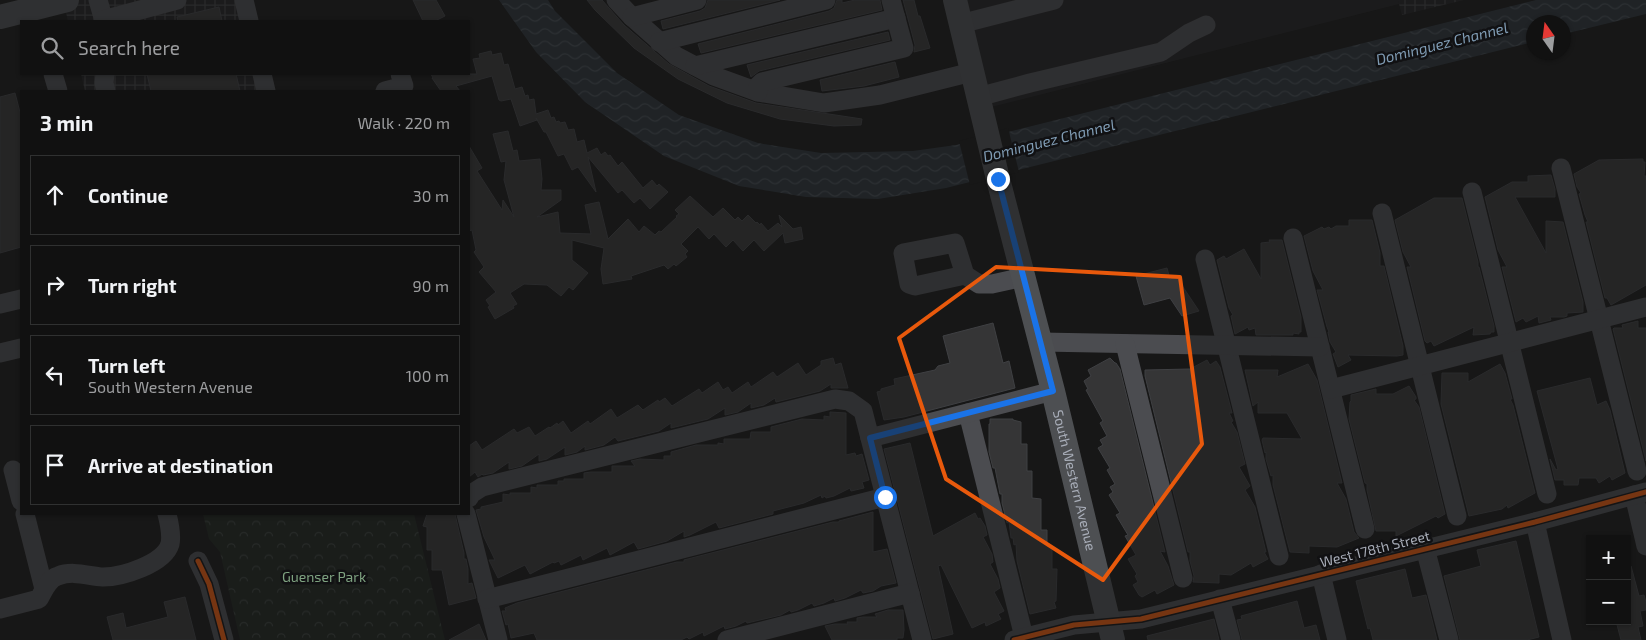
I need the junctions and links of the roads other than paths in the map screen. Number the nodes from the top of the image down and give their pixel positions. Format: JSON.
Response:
{"nodes":[{"id":1,"x":67,"y":0,"type":"edge"},
{"id":2,"x":98,"y":0,"type":"edge"},
{"id":3,"x":177,"y":0,"type":"edge"},
{"id":4,"x":616,"y":0,"type":"edge"},
{"id":5,"x":697,"y":0,"type":"edge"},
{"id":6,"x":826,"y":0,"type":"edge"},
{"id":7,"x":955,"y":0,"type":"edge"},
{"id":8,"x":1054,"y":0,"type":"edge"},
{"id":9,"x":247,"y":1,"type":"edge"},
{"id":10,"x":894,"y":9,"type":"edge"},
{"id":11,"x":38,"y":15,"type":"edge"},
{"id":12,"x":0,"y":17,"type":"edge"},
{"id":13,"x":632,"y":17,"type":"junction"},
{"id":14,"x":103,"y":20,"type":"edge"},
{"id":15,"x":249,"y":20,"type":"edge"},
{"id":16,"x":960,"y":24,"type":"junction"},
{"id":17,"x":1206,"y":25,"type":"dead end"},
{"id":18,"x":660,"y":42,"type":"junction"},
{"id":19,"x":695,"y":66,"type":"junction"},
{"id":20,"x":972,"y":72,"type":"junction"},
{"id":21,"x":53,"y":75,"type":"edge"},
{"id":22,"x":104,"y":75,"type":"edge"},
{"id":23,"x":262,"y":75,"type":"edge"},
{"id":24,"x":402,"y":80,"type":"edge"},
{"id":25,"x":58,"y":90,"type":"edge"},
{"id":26,"x":106,"y":90,"type":"edge"},
{"id":27,"x":266,"y":90,"type":"edge"},
{"id":28,"x":386,"y":90,"type":"edge"},
{"id":29,"x":758,"y":92,"type":"junction"},
{"id":30,"x":978,"y":97,"type":"junction"},
{"id":31,"x":1561,"y":168,"type":"dead end"},
{"id":32,"x":1472,"y":192,"type":"dead end"},
{"id":33,"x":1382,"y":213,"type":"dead end"},
{"id":34,"x":1293,"y":238,"type":"dead end"},
{"id":35,"x":1205,"y":259,"type":"dead end"},
{"id":36,"x":965,"y":276,"type":"dead end"},
{"id":37,"x":1024,"y":277,"type":"junction"},
{"id":38,"x":20,"y":299,"type":"edge"},
{"id":39,"x":0,"y":304,"type":"edge"},
{"id":40,"x":1646,"y":307,"type":"edge"},
{"id":41,"x":1599,"y":319,"type":"junction"},
{"id":42,"x":1041,"y":342,"type":"junction"},
{"id":43,"x":1509,"y":342,"type":"junction"},
{"id":44,"x":1125,"y":344,"type":"junction"},
{"id":45,"x":1226,"y":346,"type":"junction"},
{"id":46,"x":1320,"y":347,"type":"junction"},
{"id":47,"x":20,"y":348,"type":"edge"},
{"id":48,"x":0,"y":353,"type":"edge"},
{"id":49,"x":1420,"y":365,"type":"junction"},
{"id":50,"x":1331,"y":389,"type":"junction"},
{"id":51,"x":1053,"y":391,"type":"junction"},
{"id":52,"x":968,"y":413,"type":"junction"},
{"id":53,"x":870,"y":438,"type":"junction"},
{"id":54,"x":11,"y":470,"type":"edge"},
{"id":55,"x":1637,"y":471,"type":"dead end"},
{"id":56,"x":1640,"y":493,"type":"edge"},
{"id":57,"x":1547,"y":494,"type":"dead end"},
{"id":58,"x":470,"y":496,"type":"edge"},
{"id":59,"x":885,"y":497,"type":"junction"},
{"id":60,"x":20,"y":498,"type":"edge"},
{"id":61,"x":24,"y":515,"type":"edge"},
{"id":62,"x":167,"y":515,"type":"edge"},
{"id":63,"x":466,"y":515,"type":"edge"},
{"id":64,"x":1457,"y":516,"type":"dead end"},
{"id":65,"x":1535,"y":522,"type":"junction"},
{"id":66,"x":1366,"y":529,"type":"dead end"},
{"id":67,"x":1646,"y":546,"type":"edge"},
{"id":68,"x":1425,"y":548,"type":"junction"},
{"id":69,"x":1279,"y":556,"type":"dead end"},
{"id":70,"x":198,"y":561,"type":"dead end"},
{"id":71,"x":1321,"y":574,"type":"junction"},
{"id":72,"x":1183,"y":578,"type":"dead end"},
{"id":73,"x":44,"y":589,"type":"junction"},
{"id":74,"x":910,"y":594,"type":"junction"},
{"id":75,"x":487,"y":598,"type":"junction"},
{"id":76,"x":1220,"y":598,"type":"junction"},
{"id":77,"x":0,"y":608,"type":"edge"},
{"id":78,"x":1111,"y":630,"type":"edge"},
{"id":79,"x":1019,"y":639,"type":"edge"},
{"id":80,"x":224,"y":640,"type":"edge"},
{"id":81,"x":498,"y":640,"type":"edge"},
{"id":82,"x":726,"y":640,"type":"edge"},
{"id":83,"x":922,"y":640,"type":"edge"},
{"id":84,"x":1231,"y":640,"type":"edge"},
{"id":85,"x":1337,"y":640,"type":"edge"},
{"id":86,"x":1449,"y":640,"type":"edge"},
{"id":87,"x":1562,"y":640,"type":"edge"}],
"edges":[{"from":1,"to":11,"type":"main road"},
{"from":2,"to":14,"type":"street"},
{"from":3,"to":14,"type":"street"},
{"from":4,"to":13,"type":"street"},
{"from":5,"to":13,"type":"street"},
{"from":6,"to":18,"type":"street"},
{"from":7,"to":16,"type":"main road","name":"South Western Avenue"},
{"from":8,"to":16,"type":"street"},
{"from":9,"to":15,"type":"street"},
{"from":10,"to":19,"type":"street"},
{"from":10,"to":29,"type":"street"},
{"from":11,"to":12,"type":"main road"},
{"from":13,"to":18,"type":"street"},
{"from":16,"to":20,"type":"main road","name":"South Western Avenue"},
{"from":17,"to":30,"type":"street"},
{"from":18,"to":19,"type":"street"},
{"from":19,"to":29,"type":"street"},
{"from":20,"to":29,"type":"street"},
{"from":20,"to":30,"type":"main road","name":"South Western Avenue"},
{"from":21,"to":25,"type":"street"},
{"from":22,"to":26,"type":"street"},
{"from":23,"to":27,"type":"street"},
{"from":24,"to":28,"type":"street"},
{"from":30,"to":37,"type":"main road","name":"South Western Avenue"},
{"from":31,"to":41,"type":"street"},
{"from":32,"to":43,"type":"street"},
{"from":33,"to":49,"type":"street"},
{"from":34,"to":46,"type":"street"},
{"from":35,"to":45,"type":"street"},
{"from":36,"to":37,"type":"street"},
{"from":37,"to":42,"type":"main road","name":"South Western Avenue"},
{"from":38,"to":39,"type":"street"},
{"from":40,"to":41,"type":"street"},
{"from":41,"to":43,"type":"street"},
{"from":41,"to":55,"type":"street"},
{"from":42,"to":44,"type":"street"},
{"from":42,"to":51,"type":"main road","name":"South Western Avenue"},
{"from":43,"to":49,"type":"street"},
{"from":43,"to":57,"type":"street"},
{"from":44,"to":45,"type":"street"},
{"from":44,"to":72,"type":"street"},
{"from":45,"to":46,"type":"street"},
{"from":45,"to":69,"type":"street"},
{"from":46,"to":50,"type":"street"},
{"from":47,"to":48,"type":"street"},
{"from":49,"to":50,"type":"street"},
{"from":49,"to":64,"type":"street"},
{"from":50,"to":66,"type":"street"},
{"from":51,"to":52,"type":"street"},
{"from":51,"to":78,"type":"main road","name":"South Western Avenue"},
{"from":52,"to":53,"type":"street"},
{"from":52,"to":79,"type":"street"},
{"from":53,"to":58,"type":"street"},
{"from":53,"to":59,"type":"street"},
{"from":54,"to":60,"type":"street"},
{"from":56,"to":65,"type":"street","name":"West 178th Street"},
{"from":56,"to":67,"type":"street"},
{"from":59,"to":74,"type":"street"},
{"from":59,"to":75,"type":"street"},
{"from":61,"to":73,"type":"street"},
{"from":62,"to":73,"type":"street"},
{"from":63,"to":75,"type":"street"},
{"from":65,"to":68,"type":"street","name":"West 178th Street"},
{"from":65,"to":87,"type":"street"},
{"from":68,"to":71,"type":"street","name":"West 178th Street"},
{"from":68,"to":86,"type":"street"},
{"from":70,"to":80,"type":"street"},
{"from":71,"to":76,"type":"street","name":"West 178th Street"},
{"from":71,"to":85,"type":"street"},
{"from":73,"to":77,"type":"street"},
{"from":74,"to":82,"type":"street"},
{"from":74,"to":83,"type":"street"},
{"from":75,"to":81,"type":"street"},
{"from":76,"to":78,"type":"street","name":"West 178th Street"},
{"from":76,"to":84,"type":"street"},
{"from":78,"to":79,"type":"street","name":"West 178th Street"}]}
